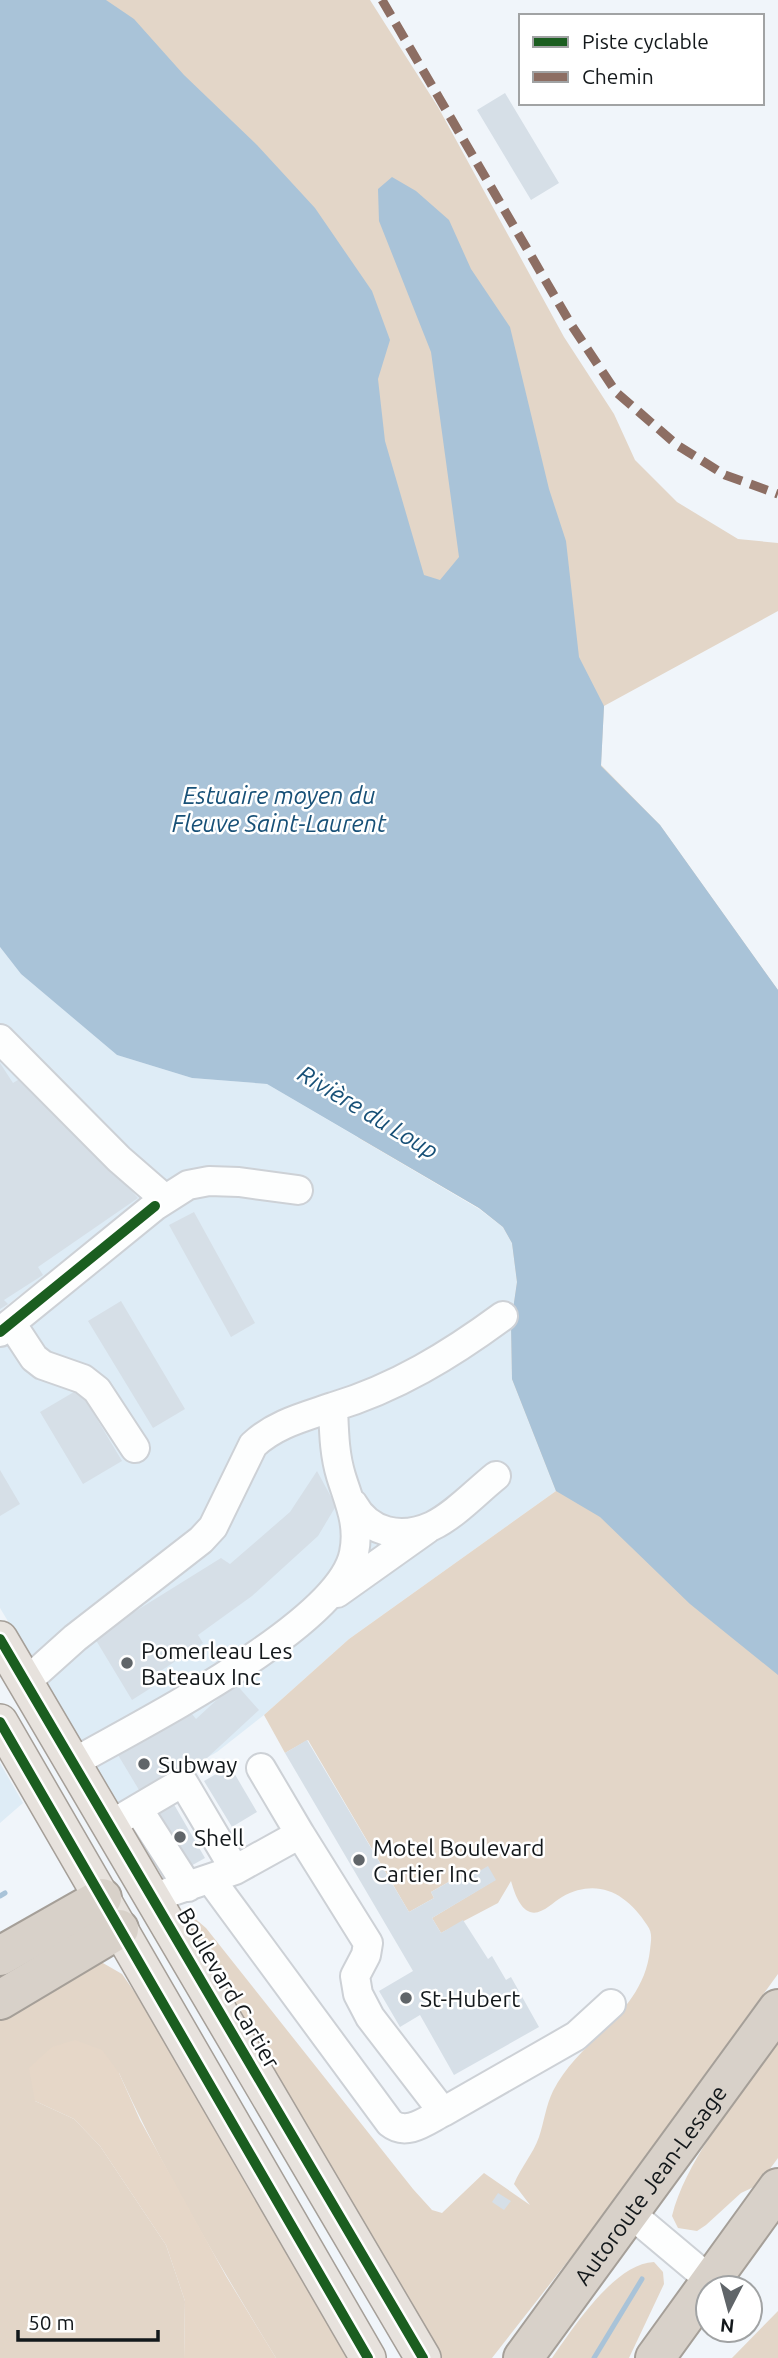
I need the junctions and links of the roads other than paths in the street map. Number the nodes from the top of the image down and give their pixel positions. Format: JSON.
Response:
{"nodes":[{"id":1,"x":0,"y":1039,"type":"edge"},
{"id":2,"x":298,"y":1190,"type":"dead end"},
{"id":3,"x":160,"y":1202,"type":"junction"},
{"id":4,"x":503,"y":1316,"type":"dead end"},
{"id":5,"x":5,"y":1327,"type":"edge"},
{"id":6,"x":333,"y":1407,"type":"junction"},
{"id":7,"x":135,"y":1448,"type":"dead end"},
{"id":8,"x":496,"y":1476,"type":"dead end"},
{"id":9,"x":353,"y":1504,"type":"junction"},
{"id":10,"x":432,"y":1526,"type":"junction"},
{"id":11,"x":322,"y":1604,"type":"junction"},
{"id":12,"x":0,"y":1639,"type":"edge"},
{"id":13,"x":26,"y":1682,"type":"junction"},
{"id":14,"x":0,"y":1722,"type":"edge"},
{"id":15,"x":73,"y":1763,"type":"junction"},
{"id":16,"x":261,"y":1768,"type":"dead end"},
{"id":17,"x":124,"y":1817,"type":"junction"},
{"id":18,"x":300,"y":1834,"type":"junction"},
{"id":19,"x":211,"y":1879,"type":"junction"},
{"id":20,"x":150,"y":1895,"type":"junction"},
{"id":21,"x":111,"y":1914,"type":"junction"},
{"id":22,"x":0,"y":1956,"type":"edge"},
{"id":23,"x":0,"y":2000,"type":"edge"},
{"id":24,"x":611,"y":2004,"type":"dead end"},
{"id":25,"x":778,"y":2009,"type":"edge"},
{"id":26,"x":443,"y":2112,"type":"junction"},
{"id":27,"x":778,"y":2188,"type":"edge"},
{"id":28,"x":630,"y":2213,"type":"junction"},
{"id":29,"x":703,"y":2274,"type":"edge"},
{"id":30,"x":716,"y":2274,"type":"edge"},
{"id":31,"x":694,"y":2304,"type":"edge"},
{"id":32,"x":561,"y":2305,"type":"junction"},
{"id":33,"x":368,"y":2358,"type":"edge"},
{"id":34,"x":423,"y":2358,"type":"edge"},
{"id":35,"x":517,"y":2358,"type":"edge"},
{"id":36,"x":523,"y":2358,"type":"edge"},
{"id":37,"x":657,"y":2358,"type":"edge"}],
"edges":[{"from":1,"to":3,"type":"street"},
{"from":2,"to":3,"type":"street"},
{"from":3,"to":5,"type":"street"},
{"from":4,"to":6,"type":"street"},
{"from":5,"to":7,"type":"street"},
{"from":6,"to":9,"type":"street"},
{"from":6,"to":13,"type":"street"},
{"from":8,"to":10,"type":"street"},
{"from":9,"to":10,"type":"street"},
{"from":9,"to":11,"type":"street"},
{"from":10,"to":11,"type":"street"},
{"from":11,"to":15,"type":"street"},
{"from":12,"to":13,"type":"main road","name":"Boulevard Cartier"},
{"from":13,"to":15,"type":"main road","name":"Boulevard Cartier"},
{"from":14,"to":21,"type":"main road"},
{"from":15,"to":17,"type":"main road","name":"Boulevard Cartier"},
{"from":16,"to":18,"type":"street"},
{"from":17,"to":19,"type":"street"},
{"from":17,"to":19,"type":"street"},
{"from":17,"to":20,"type":"main road","name":"Boulevard Cartier"},
{"from":18,"to":19,"type":"street"},
{"from":18,"to":26,"type":"street"},
{"from":19,"to":20,"type":"street"},
{"from":19,"to":26,"type":"street"},
{"from":20,"to":21,"type":"main road"},
{"from":20,"to":34,"type":"main road","name":"Boulevard Cartier"},
{"from":21,"to":22,"type":"highway"},
{"from":21,"to":23,"type":"highway"},
{"from":21,"to":33,"type":"main road"},
{"from":24,"to":26,"type":"street"},
{"from":25,"to":28,"type":"highway","name":"Autoroute Jean-Lesage"},
{"from":27,"to":30,"type":"highway"},
{"from":28,"to":29,"type":"street"},
{"from":28,"to":32,"type":"highway","name":"Autoroute Jean-Lesage"},
{"from":31,"to":37,"type":"highway"},
{"from":32,"to":35,"type":"highway"},
{"from":32,"to":36,"type":"highway","name":"Autoroute Jean-Lesage"}]}
